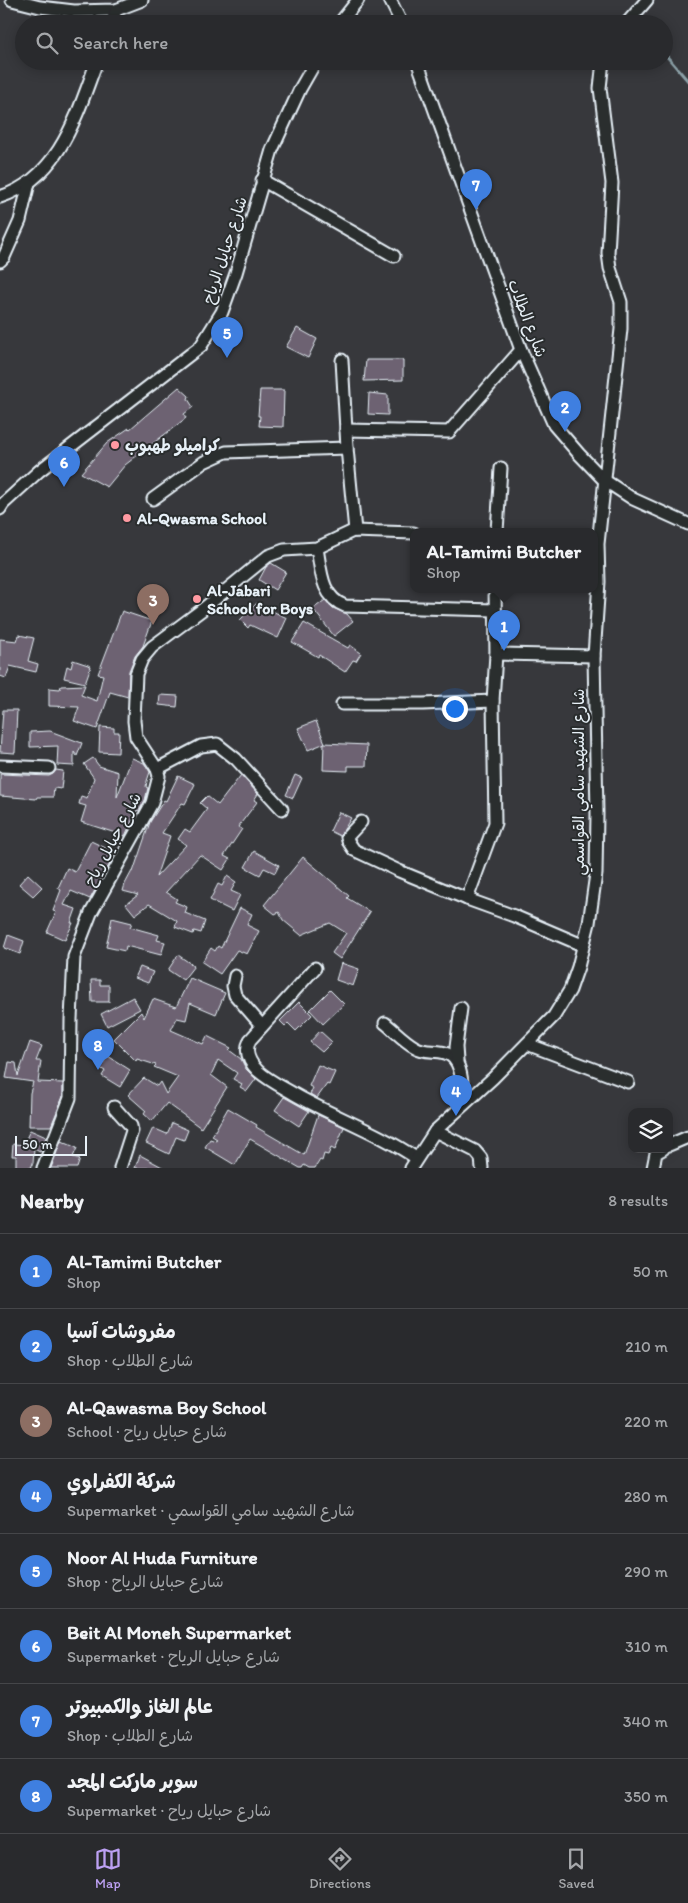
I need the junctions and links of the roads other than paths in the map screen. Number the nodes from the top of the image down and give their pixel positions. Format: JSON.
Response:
{"nodes":[{"id":1,"x":12,"y":0,"type":"edge"},
{"id":2,"x":142,"y":0,"type":"edge"},
{"id":3,"x":346,"y":0,"type":"edge"},
{"id":4,"x":358,"y":0,"type":"edge"},
{"id":5,"x":382,"y":0,"type":"edge"},
{"id":6,"x":390,"y":0,"type":"edge"},
{"id":7,"x":647,"y":0,"type":"edge"},
{"id":8,"x":75,"y":6,"type":"edge"},
{"id":9,"x":116,"y":10,"type":"junction"},
{"id":10,"x":398,"y":12,"type":"junction"},
{"id":11,"x":114,"y":15,"type":"edge"},
{"id":12,"x":341,"y":15,"type":"edge"},
{"id":13,"x":346,"y":15,"type":"edge"},
{"id":14,"x":399,"y":15,"type":"edge"},
{"id":15,"x":634,"y":15,"type":"edge"},
{"id":16,"x":94,"y":70,"type":"edge"},
{"id":17,"x":311,"y":70,"type":"edge"},
{"id":18,"x":420,"y":70,"type":"edge"},
{"id":19,"x":602,"y":70,"type":"edge"},
{"id":20,"x":262,"y":180,"type":"junction"},
{"id":21,"x":29,"y":183,"type":"junction"},
{"id":22,"x":0,"y":197,"type":"edge"},
{"id":23,"x":394,"y":256,"type":"dead end"},
{"id":24,"x":0,"y":261,"type":"edge"},
{"id":25,"x":521,"y":350,"type":"junction"},
{"id":26,"x":342,"y":360,"type":"dead end"},
{"id":27,"x":346,"y":430,"type":"junction"},
{"id":28,"x":347,"y":448,"type":"junction"},
{"id":29,"x":501,"y":468,"type":"dead end"},
{"id":30,"x":604,"y":480,"type":"junction"},
{"id":31,"x":153,"y":499,"type":"dead end"},
{"id":32,"x":0,"y":510,"type":"edge"},
{"id":33,"x":687,"y":520,"type":"edge"},
{"id":34,"x":497,"y":528,"type":"edge"},
{"id":35,"x":598,"y":528,"type":"edge"},
{"id":36,"x":355,"y":531,"type":"junction"},
{"id":37,"x":410,"y":533,"type":"edge"},
{"id":38,"x":317,"y":548,"type":"junction"},
{"id":39,"x":598,"y":569,"type":"edge"},
{"id":40,"x":495,"y":593,"type":"edge"},
{"id":41,"x":495,"y":610,"type":"junction"},
{"id":42,"x":496,"y":654,"type":"junction"},
{"id":43,"x":594,"y":656,"type":"junction"},
{"id":44,"x":493,"y":701,"type":"junction"},
{"id":45,"x":342,"y":704,"type":"dead end"},
{"id":46,"x":0,"y":766,"type":"edge"},
{"id":47,"x":50,"y":768,"type":"dead end"},
{"id":48,"x":158,"y":769,"type":"junction"},
{"id":49,"x":282,"y":809,"type":"dead end"},
{"id":50,"x":361,"y":822,"type":"dead end"},
{"id":51,"x":467,"y":899,"type":"junction"},
{"id":52,"x":582,"y":945,"type":"junction"},
{"id":53,"x":315,"y":968,"type":"dead end"},
{"id":54,"x":235,"y":976,"type":"dead end"},
{"id":55,"x":461,"y":1008,"type":"dead end"},
{"id":56,"x":385,"y":1022,"type":"dead end"},
{"id":57,"x":262,"y":1026,"type":"junction"},
{"id":58,"x":527,"y":1044,"type":"junction"},
{"id":59,"x":457,"y":1061,"type":"junction"},
{"id":60,"x":628,"y":1082,"type":"dead end"},
{"id":61,"x":464,"y":1104,"type":"junction"},
{"id":62,"x":114,"y":1107,"type":"dead end"},
{"id":63,"x":435,"y":1131,"type":"junction"},
{"id":64,"x":688,"y":1137,"type":"edge"},
{"id":65,"x":673,"y":1143,"type":"edge"},
{"id":66,"x":656,"y":1153,"type":"edge"},
{"id":67,"x":413,"y":1163,"type":"edge"},
{"id":68,"x":42,"y":1168,"type":"edge"},
{"id":69,"x":120,"y":1168,"type":"edge"},
{"id":70,"x":482,"y":1168,"type":"edge"},
{"id":71,"x":653,"y":1168,"type":"edge"}],
"edges":[{"from":1,"to":8,"type":"street"},
{"from":2,"to":9,"type":"street"},
{"from":3,"to":12,"type":"street"},
{"from":4,"to":13,"type":"street"},
{"from":5,"to":10,"type":"street"},
{"from":6,"to":10,"type":"street"},
{"from":7,"to":15,"type":"street"},
{"from":8,"to":9,"type":"street"},
{"from":9,"to":11,"type":"street"},
{"from":10,"to":14,"type":"street"},
{"from":16,"to":21,"type":"street"},
{"from":17,"to":20,"type":"street","name":"شارع حبايل الرياح"},
{"from":18,"to":25,"type":"street","name":"شارع الطلاب"},
{"from":19,"to":30,"type":"street","name":"شارع الشهيد سامي القواسمي"},
{"from":20,"to":23,"type":"street"},
{"from":20,"to":32,"type":"street","name":"شارع حبايل الرياح"},
{"from":21,"to":22,"type":"street"},
{"from":21,"to":24,"type":"street"},
{"from":25,"to":27,"type":"street"},
{"from":25,"to":30,"type":"street","name":"شارع الطلاب"},
{"from":26,"to":27,"type":"street"},
{"from":27,"to":28,"type":"street"},
{"from":28,"to":31,"type":"street"},
{"from":28,"to":36,"type":"street"},
{"from":29,"to":34,"type":"street"},
{"from":30,"to":33,"type":"street","name":"شارع الطلاب"},
{"from":30,"to":35,"type":"street","name":"شارع الشهيد سامي القواسمي"},
{"from":36,"to":37,"type":"street"},
{"from":36,"to":38,"type":"street"},
{"from":38,"to":41,"type":"street"},
{"from":38,"to":48,"type":"street"},
{"from":39,"to":43,"type":"street","name":"شارع الشهيد سامي القواسمي"},
{"from":40,"to":41,"type":"street"},
{"from":41,"to":42,"type":"street"},
{"from":42,"to":43,"type":"street"},
{"from":42,"to":44,"type":"street"},
{"from":43,"to":52,"type":"street","name":"شارع الشهيد سامي القواسمي"},
{"from":44,"to":45,"type":"street"},
{"from":44,"to":51,"type":"street"},
{"from":46,"to":47,"type":"street"},
{"from":48,"to":49,"type":"street"},
{"from":48,"to":68,"type":"street","name":"شارع حبايل رياح"},
{"from":50,"to":51,"type":"street"},
{"from":51,"to":52,"type":"street"},
{"from":52,"to":58,"type":"street","name":"شارع الشهيد سامي القواسمي"},
{"from":53,"to":57,"type":"street"},
{"from":54,"to":57,"type":"street"},
{"from":55,"to":59,"type":"street"},
{"from":56,"to":59,"type":"street"},
{"from":57,"to":67,"type":"street"},
{"from":58,"to":60,"type":"street"},
{"from":58,"to":61,"type":"street","name":"شارع الشهيد سامي القواسمي"},
{"from":59,"to":61,"type":"street"},
{"from":61,"to":63,"type":"street","name":"شارع الشهيد سامي القواسمي"},
{"from":62,"to":69,"type":"street"},
{"from":63,"to":67,"type":"street","name":"شارع الشهيد سامي القواسمي"},
{"from":63,"to":70,"type":"street"},
{"from":64,"to":65,"type":"street"},
{"from":66,"to":71,"type":"street"}]}
